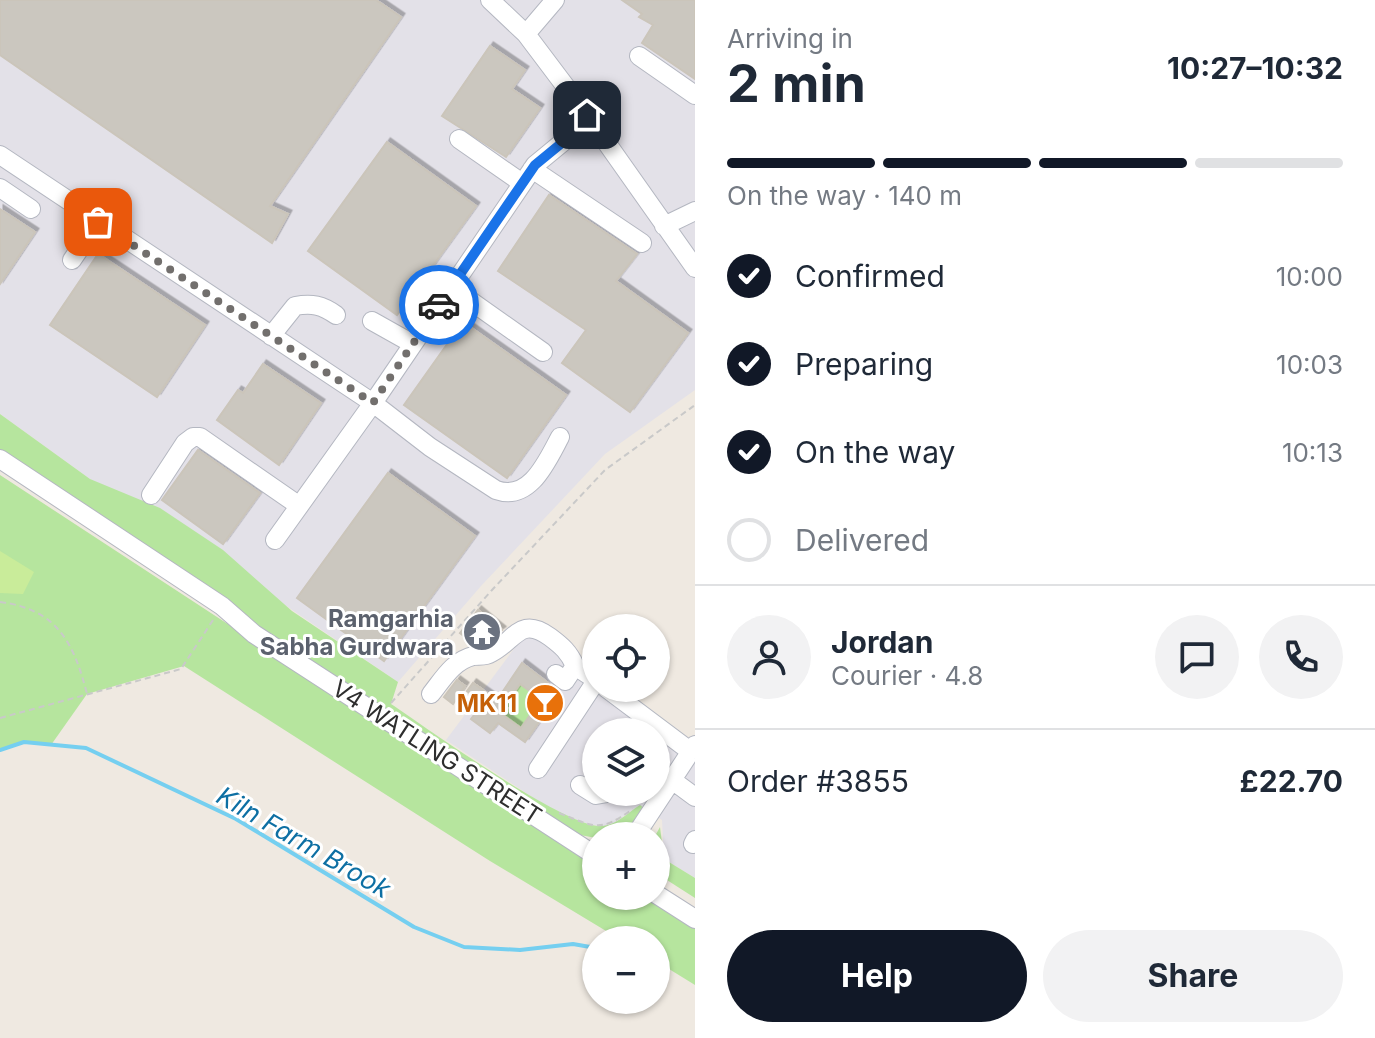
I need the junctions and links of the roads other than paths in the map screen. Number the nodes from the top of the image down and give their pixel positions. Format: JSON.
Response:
{"nodes":[{"id":1,"x":490,"y":0,"type":"edge"},
{"id":2,"x":555,"y":0,"type":"edge"},
{"id":3,"x":526,"y":34,"type":"junction"},
{"id":4,"x":639,"y":56,"type":"dead end"},
{"id":5,"x":695,"y":95,"type":"edge"},
{"id":6,"x":587,"y":115,"type":"junction"},
{"id":7,"x":459,"y":139,"type":"dead end"},
{"id":8,"x":2,"y":163,"type":"edge"},
{"id":9,"x":527,"y":176,"type":"junction"},
{"id":10,"x":0,"y":188,"type":"edge"},
{"id":11,"x":31,"y":209,"type":"dead end"},
{"id":12,"x":695,"y":211,"type":"edge"},
{"id":13,"x":98,"y":222,"type":"junction"},
{"id":14,"x":664,"y":226,"type":"junction"},
{"id":15,"x":642,"y":243,"type":"dead end"},
{"id":16,"x":72,"y":260,"type":"dead end"},
{"id":17,"x":695,"y":268,"type":"edge"},
{"id":18,"x":451,"y":287,"type":"junction"},
{"id":19,"x":336,"y":315,"type":"dead end"},
{"id":20,"x":372,"y":321,"type":"dead end"},
{"id":21,"x":271,"y":336,"type":"junction"},
{"id":22,"x":413,"y":344,"type":"junction"},
{"id":23,"x":543,"y":352,"type":"dead end"},
{"id":24,"x":373,"y":403,"type":"junction"},
{"id":25,"x":560,"y":437,"type":"dead end"},
{"id":26,"x":0,"y":459,"type":"edge"},
{"id":27,"x":151,"y":495,"type":"dead end"},
{"id":28,"x":298,"y":505,"type":"junction"},
{"id":29,"x":275,"y":540,"type":"dead end"},
{"id":30,"x":575,"y":666,"type":"junction"},
{"id":31,"x":582,"y":671,"type":"edge"},
{"id":32,"x":556,"y":674,"type":"dead end"},
{"id":33,"x":431,"y":694,"type":"dead end"},
{"id":34,"x":584,"y":702,"type":"edge"},
{"id":35,"x":621,"y":702,"type":"edge"},
{"id":36,"x":639,"y":718,"type":"edge"},
{"id":37,"x":670,"y":737,"type":"edge"},
{"id":38,"x":693,"y":748,"type":"edge"},
{"id":39,"x":538,"y":769,"type":"dead end"},
{"id":40,"x":672,"y":780,"type":"junction"},
{"id":41,"x":695,"y":797,"type":"edge"},
{"id":42,"x":641,"y":822,"type":"edge"},
{"id":43,"x":559,"y":831,"type":"junction"},
{"id":44,"x":582,"y":835,"type":"edge"},
{"id":45,"x":582,"y":847,"type":"edge"},
{"id":46,"x":670,"y":903,"type":"edge"},
{"id":47,"x":695,"y":919,"type":"edge"}],
"edges":[{"from":1,"to":3,"type":"street"},
{"from":2,"to":3,"type":"street"},
{"from":3,"to":6,"type":"street"},
{"from":4,"to":5,"type":"street"},
{"from":6,"to":9,"type":"street"},
{"from":6,"to":14,"type":"street"},
{"from":7,"to":9,"type":"street"},
{"from":8,"to":13,"type":"street"},
{"from":9,"to":15,"type":"street"},
{"from":9,"to":18,"type":"street"},
{"from":10,"to":11,"type":"street"},
{"from":12,"to":14,"type":"street"},
{"from":13,"to":16,"type":"street"},
{"from":13,"to":21,"type":"street"},
{"from":14,"to":17,"type":"street"},
{"from":18,"to":22,"type":"street"},
{"from":18,"to":23,"type":"street"},
{"from":19,"to":21,"type":"street"},
{"from":20,"to":22,"type":"street"},
{"from":21,"to":24,"type":"street"},
{"from":22,"to":24,"type":"street"},
{"from":24,"to":25,"type":"street"},
{"from":24,"to":28,"type":"street"},
{"from":26,"to":43,"type":"street","name":"V4 WATLING STREET"},
{"from":27,"to":28,"type":"street"},
{"from":28,"to":29,"type":"street"},
{"from":30,"to":31,"type":"street"},
{"from":30,"to":32,"type":"street"},
{"from":30,"to":33,"type":"street"},
{"from":34,"to":39,"type":"street"},
{"from":35,"to":36,"type":"street"},
{"from":37,"to":38,"type":"street"},
{"from":38,"to":40,"type":"street"},
{"from":40,"to":41,"type":"street"},
{"from":40,"to":42,"type":"street"},
{"from":43,"to":44,"type":"street"},
{"from":43,"to":45,"type":"street","name":"V4 WATLING STREET"},
{"from":46,"to":47,"type":"street"}]}
